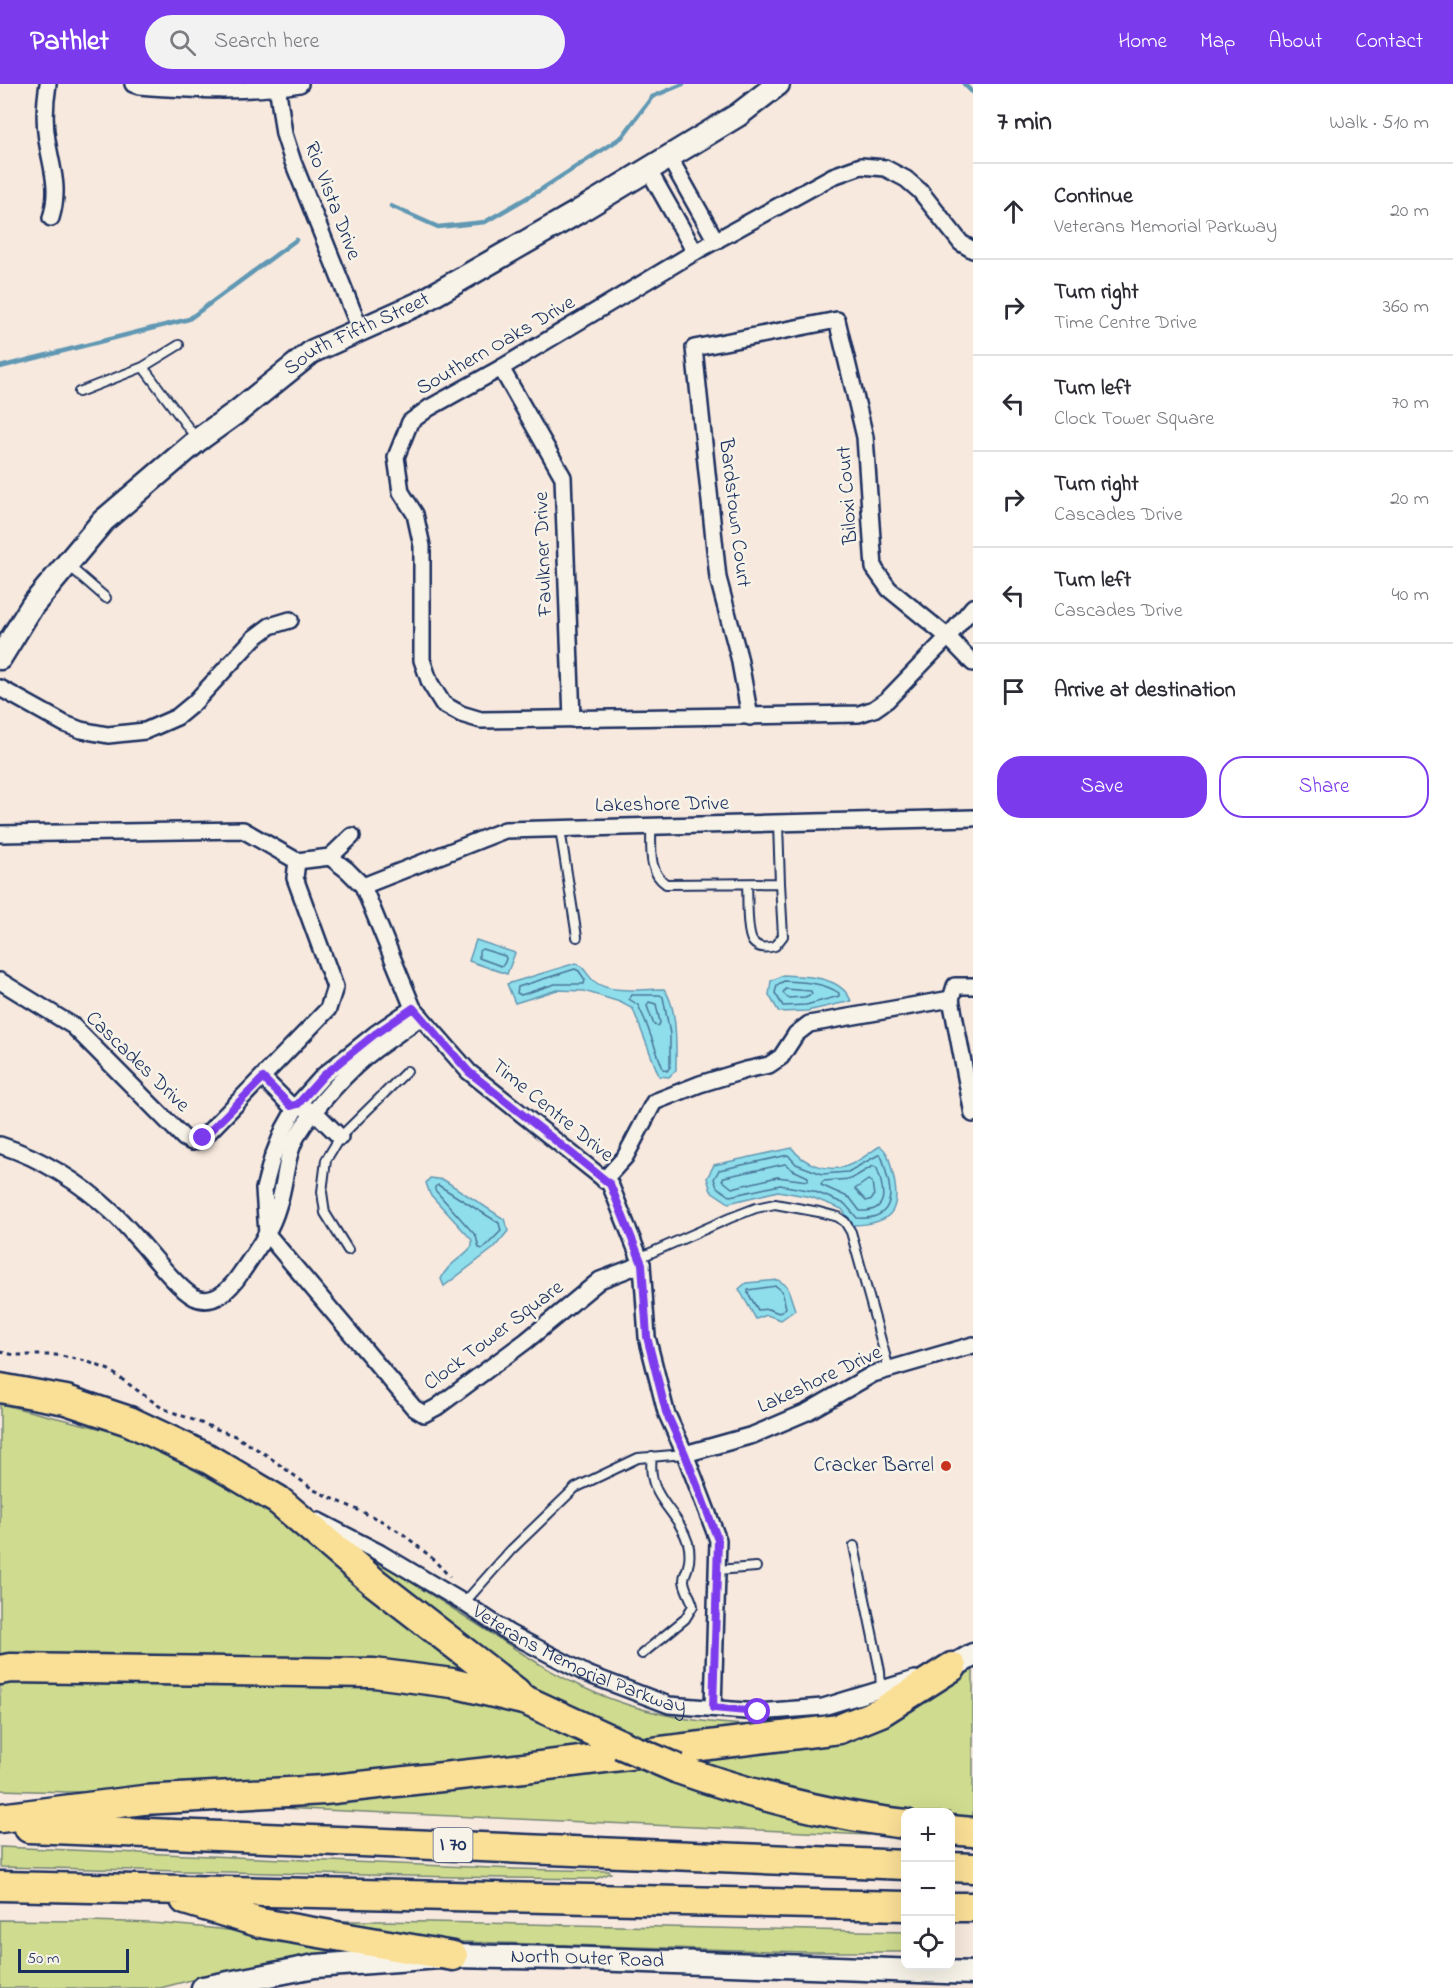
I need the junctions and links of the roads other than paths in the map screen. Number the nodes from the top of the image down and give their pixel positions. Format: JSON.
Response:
{"nodes":[{"id":1,"x":48,"y":84,"type":"edge"},
{"id":2,"x":133,"y":84,"type":"edge"},
{"id":3,"x":300,"y":84,"type":"edge"},
{"id":4,"x":778,"y":84,"type":"edge"},
{"id":5,"x":277,"y":86,"type":"edge"},
{"id":6,"x":669,"y":157,"type":"junction"},
{"id":7,"x":648,"y":169,"type":"junction"},
{"id":8,"x":51,"y":218,"type":"dead end"},
{"id":9,"x":716,"y":241,"type":"junction"},
{"id":10,"x":973,"y":250,"type":"edge"},
{"id":11,"x":695,"y":252,"type":"junction"},
{"id":12,"x":360,"y":329,"type":"junction"},
{"id":13,"x":179,"y":345,"type":"dead end"},
{"id":14,"x":694,"y":348,"type":"joint"},
{"id":15,"x":143,"y":367,"type":"junction"},
{"id":16,"x":501,"y":368,"type":"junction"},
{"id":17,"x":79,"y":392,"type":"dead end"},
{"id":18,"x":198,"y":440,"type":"junction"},
{"id":19,"x":67,"y":564,"type":"junction"},
{"id":20,"x":106,"y":598,"type":"dead end"},
{"id":21,"x":973,"y":607,"type":"edge"},
{"id":22,"x":290,"y":620,"type":"dead end"},
{"id":23,"x":948,"y":637,"type":"junction"},
{"id":24,"x":0,"y":658,"type":"edge"},
{"id":25,"x":973,"y":663,"type":"edge"},
{"id":26,"x":0,"y":688,"type":"edge"},
{"id":27,"x":750,"y":717,"type":"junction"},
{"id":28,"x":572,"y":719,"type":"junction"},
{"id":29,"x":973,"y":818,"type":"edge"},
{"id":30,"x":778,"y":823,"type":"junction"},
{"id":31,"x":651,"y":826,"type":"junction"},
{"id":32,"x":560,"y":828,"type":"junction"},
{"id":33,"x":0,"y":834,"type":"edge"},
{"id":34,"x":352,"y":836,"type":"dead end"},
{"id":35,"x":330,"y":857,"type":"junction"},
{"id":36,"x":297,"y":861,"type":"junction"},
{"id":37,"x":780,"y":883,"type":"junction"},
{"id":38,"x":747,"y":884,"type":"junction"},
{"id":39,"x":363,"y":886,"type":"junction"},
{"id":40,"x":578,"y":937,"type":"dead end"},
{"id":41,"x":0,"y":981,"type":"edge"},
{"id":42,"x":973,"y":986,"type":"edge"},
{"id":43,"x":951,"y":999,"type":"junction"},
{"id":44,"x":417,"y":1013,"type":"junction"},
{"id":45,"x":407,"y":1071,"type":"dead end"},
{"id":46,"x":263,"y":1078,"type":"junction"},
{"id":47,"x":298,"y":1104,"type":"junction"},
{"id":48,"x":313,"y":1113,"type":"junction"},
{"id":49,"x":973,"y":1114,"type":"edge"},
{"id":50,"x":340,"y":1137,"type":"junction"},
{"id":51,"x":0,"y":1145,"type":"edge"},
{"id":52,"x":604,"y":1180,"type":"junction"},
{"id":53,"x":267,"y":1234,"type":"junction"},
{"id":54,"x":348,"y":1250,"type":"dead end"},
{"id":55,"x":641,"y":1261,"type":"junction"},
{"id":56,"x":973,"y":1345,"type":"edge"},
{"id":57,"x":889,"y":1369,"type":"junction"},
{"id":58,"x":1,"y":1387,"type":"edge"},
{"id":59,"x":685,"y":1454,"type":"junction"},
{"id":60,"x":652,"y":1456,"type":"junction"},
{"id":61,"x":278,"y":1500,"type":"junction"},
{"id":62,"x":854,"y":1546,"type":"dead end"},
{"id":63,"x":756,"y":1567,"type":"dead end"},
{"id":64,"x":717,"y":1570,"type":"junction"},
{"id":65,"x":464,"y":1603,"type":"junction"},
{"id":66,"x":642,"y":1654,"type":"dead end"},
{"id":67,"x":962,"y":1661,"type":"edge"},
{"id":68,"x":0,"y":1670,"type":"edge"},
{"id":69,"x":881,"y":1690,"type":"junction"},
{"id":70,"x":527,"y":1701,"type":"junction"},
{"id":71,"x":713,"y":1708,"type":"junction"},
{"id":72,"x":0,"y":1818,"type":"edge"},
{"id":73,"x":901,"y":1823,"type":"edge"},
{"id":74,"x":0,"y":1827,"type":"edge"},
{"id":75,"x":955,"y":1830,"type":"edge"},
{"id":76,"x":973,"y":1832,"type":"edge"},
{"id":77,"x":901,"y":1865,"type":"edge"},
{"id":78,"x":955,"y":1867,"type":"edge"},
{"id":79,"x":973,"y":1868,"type":"edge"},
{"id":80,"x":0,"y":1886,"type":"edge"},
{"id":81,"x":149,"y":1889,"type":"junction"},
{"id":82,"x":901,"y":1906,"type":"edge"},
{"id":83,"x":955,"y":1907,"type":"edge"},
{"id":84,"x":973,"y":1907,"type":"edge"},
{"id":85,"x":453,"y":1956,"type":"junction"},
{"id":86,"x":973,"y":1973,"type":"edge"},
{"id":87,"x":203,"y":1988,"type":"edge"}],
"edges":[{"from":1,"to":8,"type":"street"},
{"from":2,"to":5,"type":"street"},
{"from":3,"to":5,"type":"street"},
{"from":4,"to":6,"type":"street","name":"South Fifth Street"},
{"from":5,"to":12,"type":"street","name":"Rio Vista Drive"},
{"from":6,"to":7,"type":"street","name":"South Fifth Street"},
{"from":6,"to":9,"type":"street"},
{"from":7,"to":11,"type":"street"},
{"from":7,"to":12,"type":"street","name":"South Fifth Street"},
{"from":9,"to":10,"type":"street","name":"Southern Oaks Drive"},
{"from":9,"to":11,"type":"street","name":"Southern Oaks Drive"},
{"from":11,"to":16,"type":"street","name":"Southern Oaks Drive"},
{"from":12,"to":18,"type":"street","name":"South Fifth Street"},
{"from":13,"to":15,"type":"lane"},
{"from":14,"to":23,"type":"street","name":"Biloxi Court"},
{"from":14,"to":27,"type":"street","name":"Bardstown Court"},
{"from":15,"to":17,"type":"lane"},
{"from":15,"to":18,"type":"lane"},
{"from":16,"to":28,"type":"street","name":"Faulkner Drive"},
{"from":16,"to":28,"type":"street","name":"Southern Oaks Drive"},
{"from":18,"to":19,"type":"street","name":"South Fifth Street"},
{"from":19,"to":20,"type":"lane"},
{"from":19,"to":24,"type":"street","name":"South Fifth Street"},
{"from":21,"to":23,"type":"street","name":"Southern Oaks Drive"},
{"from":22,"to":26,"type":"street"},
{"from":23,"to":25,"type":"street","name":"Biloxi Court"},
{"from":23,"to":27,"type":"street","name":"Southern Oaks Drive"},
{"from":27,"to":28,"type":"street","name":"Southern Oaks Drive"},
{"from":29,"to":30,"type":"street","name":"Lakeshore Drive"},
{"from":30,"to":31,"type":"street","name":"Lakeshore Drive"},
{"from":30,"to":37,"type":"lane"},
{"from":31,"to":32,"type":"street","name":"Lakeshore Drive"},
{"from":31,"to":38,"type":"lane"},
{"from":32,"to":39,"type":"street","name":"Lakeshore Drive"},
{"from":32,"to":40,"type":"lane"},
{"from":33,"to":36,"type":"street"},
{"from":34,"to":35,"type":"street"},
{"from":35,"to":36,"type":"street"},
{"from":35,"to":39,"type":"street","name":"Time Centre Drive"},
{"from":36,"to":46,"type":"street","name":"Cascades Drive"},
{"from":37,"to":38,"type":"lane"},
{"from":37,"to":38,"type":"lane"},
{"from":39,"to":44,"type":"street","name":"Time Centre Drive"},
{"from":41,"to":46,"type":"street","name":"Cascades Drive"},
{"from":42,"to":43,"type":"street"},
{"from":43,"to":49,"type":"street"},
{"from":43,"to":52,"type":"street"},
{"from":44,"to":47,"type":"street"},
{"from":44,"to":48,"type":"street"},
{"from":44,"to":52,"type":"street","name":"Time Centre Drive"},
{"from":45,"to":50,"type":"lane"},
{"from":46,"to":47,"type":"street"},
{"from":47,"to":48,"type":"street"},
{"from":47,"to":53,"type":"street"},
{"from":48,"to":50,"type":"street"},
{"from":48,"to":53,"type":"street"},
{"from":50,"to":54,"type":"lane"},
{"from":51,"to":53,"type":"street"},
{"from":52,"to":55,"type":"street","name":"Time Centre Drive"},
{"from":53,"to":55,"type":"street","name":"Clock Tower Square"},
{"from":55,"to":57,"type":"lane"},
{"from":55,"to":59,"type":"street","name":"Time Centre Drive"},
{"from":56,"to":57,"type":"street","name":"Lakeshore Drive"},
{"from":57,"to":59,"type":"street","name":"Lakeshore Drive"},
{"from":58,"to":61,"type":"highway"},
{"from":59,"to":60,"type":"lane"},
{"from":59,"to":64,"type":"street","name":"Time Centre Drive"},
{"from":60,"to":65,"type":"lane"},
{"from":60,"to":66,"type":"lane"},
{"from":61,"to":65,"type":"street","name":"Veterans Memorial Parkway"},
{"from":61,"to":70,"type":"highway"},
{"from":62,"to":69,"type":"lane"},
{"from":63,"to":64,"type":"lane"},
{"from":64,"to":71,"type":"street","name":"Time Centre Drive"},
{"from":65,"to":71,"type":"street","name":"Veterans Memorial Parkway"},
{"from":67,"to":69,"type":"street","name":"Veterans Memorial Parkway"},
{"from":67,"to":72,"type":"highway"},
{"from":68,"to":70,"type":"highway"},
{"from":69,"to":71,"type":"street","name":"Veterans Memorial Parkway"},
{"from":70,"to":73,"type":"highway","bridge":true},
{"from":74,"to":77,"type":"highway","number":"I 70"},
{"from":75,"to":76,"type":"highway"},
{"from":78,"to":79,"type":"highway"},
{"from":80,"to":81,"type":"highway"},
{"from":81,"to":82,"type":"highway"},
{"from":81,"to":85,"type":"highway"},
{"from":83,"to":84,"type":"highway"},
{"from":85,"to":86,"type":"street","name":"North Outer Road"},
{"from":85,"to":87,"type":"street","name":"North Outer Road"}]}
